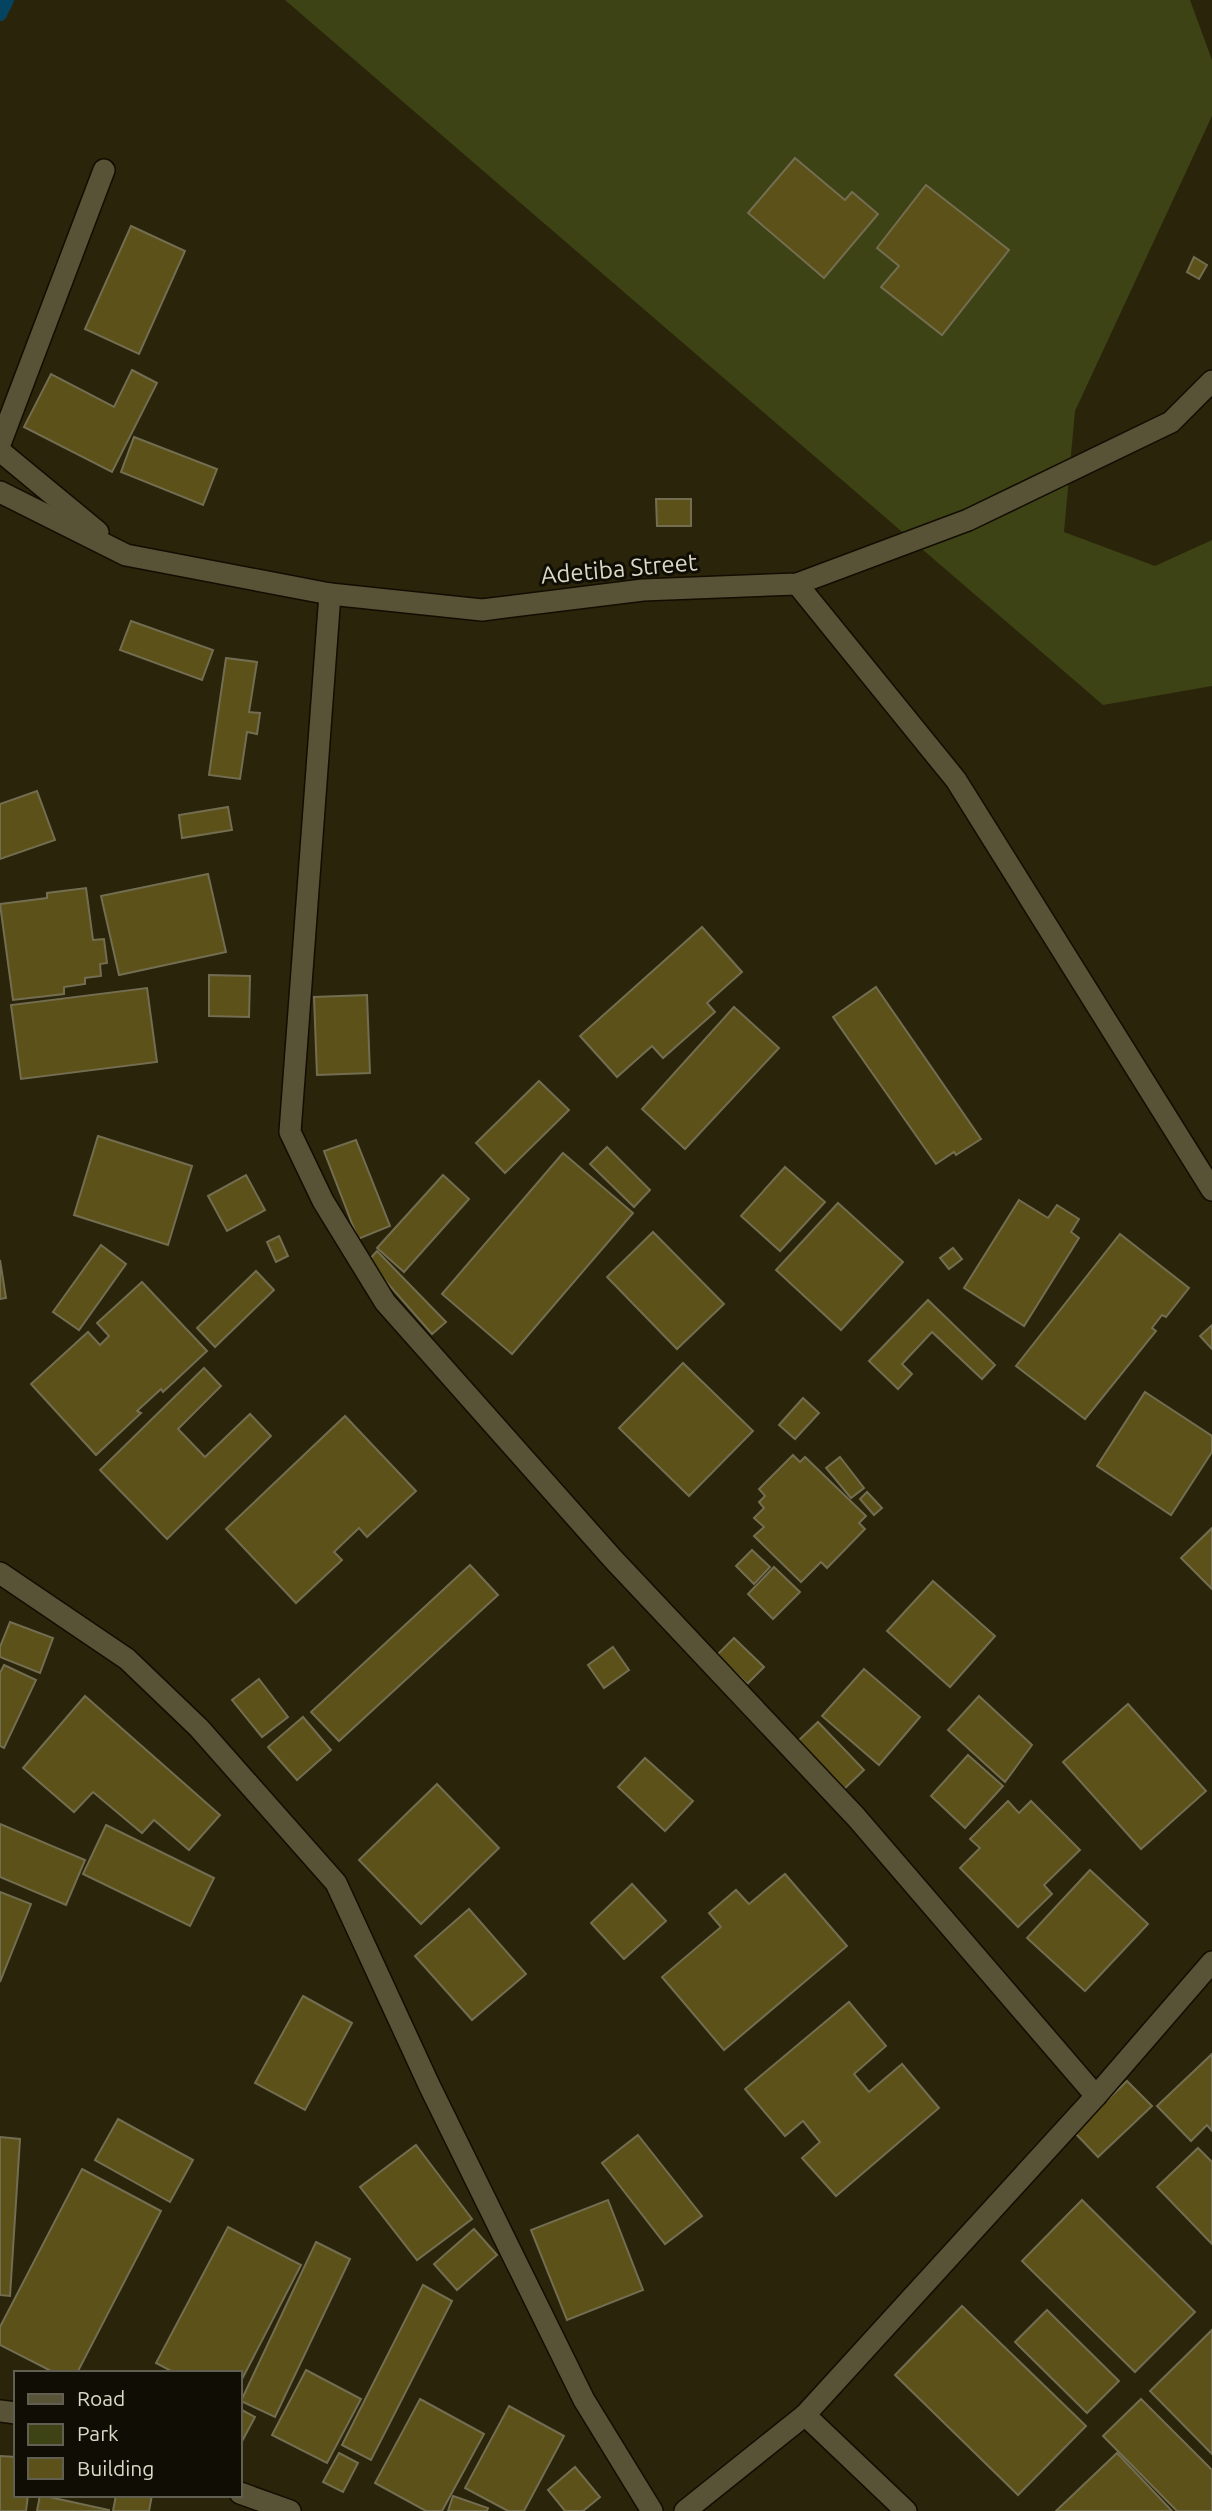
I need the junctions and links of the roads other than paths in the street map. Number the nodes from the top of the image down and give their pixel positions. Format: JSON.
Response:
{"nodes":[{"id":1,"x":104,"y":170,"type":"dead end"},
{"id":2,"x":1212,"y":381,"type":"edge"},
{"id":3,"x":0,"y":444,"type":"edge"},
{"id":4,"x":0,"y":451,"type":"edge"},
{"id":5,"x":0,"y":492,"type":"edge"},
{"id":6,"x":126,"y":555,"type":"junction"},
{"id":7,"x":797,"y":584,"type":"junction"},
{"id":8,"x":330,"y":594,"type":"junction"},
{"id":9,"x":1212,"y":1190,"type":"edge"},
{"id":10,"x":0,"y":1573,"type":"edge"},
{"id":11,"x":1212,"y":1962,"type":"edge"},
{"id":12,"x":1096,"y":2096,"type":"junction"},
{"id":13,"x":805,"y":2415,"type":"junction"},
{"id":14,"x":242,"y":2494,"type":"edge"},
{"id":15,"x":290,"y":2511,"type":"edge"},
{"id":16,"x":652,"y":2511,"type":"edge"},
{"id":17,"x":685,"y":2511,"type":"edge"},
{"id":18,"x":906,"y":2511,"type":"edge"}],
"edges":[{"from":1,"to":3,"type":"street"},
{"from":2,"to":7,"type":"street","name":"Adetiba Street"},
{"from":4,"to":6,"type":"street"},
{"from":5,"to":6,"type":"street","name":"Adetiba Street"},
{"from":6,"to":8,"type":"street","name":"Adetiba Street"},
{"from":7,"to":8,"type":"street","name":"Adetiba Street"},
{"from":7,"to":9,"type":"street"},
{"from":8,"to":12,"type":"street"},
{"from":10,"to":16,"type":"street"},
{"from":11,"to":12,"type":"street"},
{"from":12,"to":13,"type":"street"},
{"from":13,"to":17,"type":"street"},
{"from":13,"to":18,"type":"street"},
{"from":14,"to":15,"type":"street"}]}
